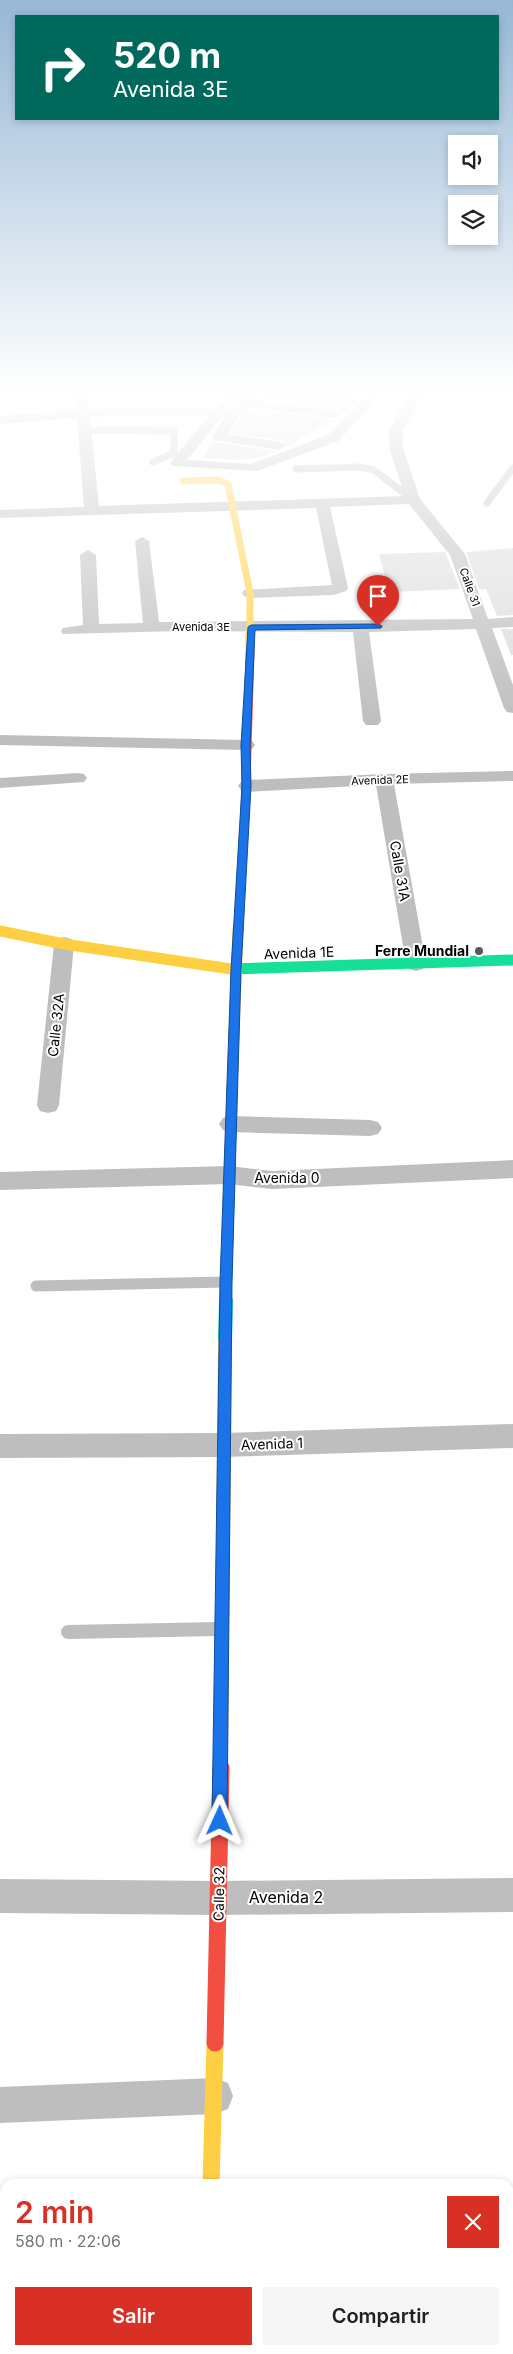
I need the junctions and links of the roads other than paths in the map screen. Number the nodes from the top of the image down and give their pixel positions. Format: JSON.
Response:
{"nodes":[{"id":1,"x":19,"y":505,"type":"edge"},
{"id":2,"x":91,"y":505,"type":"edge"},
{"id":3,"x":272,"y":505,"type":"edge"},
{"id":4,"x":323,"y":505,"type":"edge"},
{"id":5,"x":417,"y":505,"type":"edge"},
{"id":6,"x":234,"y":507,"type":"junction"},
{"id":7,"x":92,"y":512,"type":"junction"},
{"id":8,"x":0,"y":514,"type":"edge"},
{"id":9,"x":19,"y":514,"type":"junction"},
{"id":10,"x":142,"y":541,"type":"dead end"},
{"id":11,"x":88,"y":555,"type":"dead end"},
{"id":12,"x":250,"y":593,"type":"junction"},
{"id":13,"x":513,"y":622,"type":"edge"},
{"id":14,"x":483,"y":624,"type":"junction"},
{"id":15,"x":360,"y":626,"type":"junction"},
{"id":16,"x":152,"y":627,"type":"junction"},
{"id":17,"x":251,"y":627,"type":"junction"},
{"id":18,"x":91,"y":629,"type":"junction"},
{"id":19,"x":69,"y":631,"type":"dead end"},
{"id":20,"x":513,"y":708,"type":"edge"},
{"id":21,"x":372,"y":721,"type":"dead end"},
{"id":22,"x":0,"y":740,"type":"edge"},
{"id":23,"x":246,"y":745,"type":"junction"},
{"id":24,"x":513,"y":776,"type":"edge"},
{"id":25,"x":78,"y":778,"type":"dead end"},
{"id":26,"x":384,"y":779,"type":"junction"},
{"id":27,"x":0,"y":783,"type":"edge"},
{"id":28,"x":247,"y":786,"type":"junction"},
{"id":29,"x":0,"y":931,"type":"edge"},
{"id":30,"x":64,"y":944,"type":"junction"},
{"id":31,"x":513,"y":960,"type":"edge"},
{"id":32,"x":416,"y":964,"type":"junction"},
{"id":33,"x":236,"y":970,"type":"junction"},
{"id":34,"x":48,"y":1105,"type":"dead end"},
{"id":35,"x":231,"y":1124,"type":"junction"},
{"id":36,"x":370,"y":1128,"type":"dead end"},
{"id":37,"x":513,"y":1169,"type":"edge"},
{"id":38,"x":229,"y":1175,"type":"junction"},
{"id":39,"x":0,"y":1180,"type":"edge"},
{"id":40,"x":226,"y":1282,"type":"junction"},
{"id":41,"x":36,"y":1286,"type":"dead end"},
{"id":42,"x":513,"y":1436,"type":"edge"},
{"id":43,"x":224,"y":1445,"type":"junction"},
{"id":44,"x":0,"y":1446,"type":"edge"},
{"id":45,"x":222,"y":1629,"type":"junction"},
{"id":46,"x":68,"y":1632,"type":"dead end"},
{"id":47,"x":0,"y":1896,"type":"edge"},
{"id":48,"x":513,"y":1896,"type":"edge"},
{"id":49,"x":219,"y":1898,"type":"junction"},
{"id":50,"x":215,"y":2096,"type":"junction"},
{"id":51,"x":0,"y":2106,"type":"edge"},
{"id":52,"x":212,"y":2179,"type":"edge"}],
"edges":[{"from":1,"to":9,"type":"street"},
{"from":2,"to":7,"type":"street"},
{"from":3,"to":6,"type":"street"},
{"from":4,"to":12,"type":"street"},
{"from":5,"to":14,"type":"street","name":"Calle 31"},
{"from":6,"to":7,"type":"street"},
{"from":6,"to":12,"type":"street","name":"Calle 32"},
{"from":7,"to":9,"type":"street"},
{"from":8,"to":9,"type":"street"},
{"from":10,"to":16,"type":"street"},
{"from":11,"to":18,"type":"street"},
{"from":12,"to":17,"type":"street","name":"Calle 32"},
{"from":13,"to":14,"type":"street","name":"Avenida 3E"},
{"from":14,"to":15,"type":"street","name":"Avenida 3E"},
{"from":14,"to":20,"type":"street","name":"Calle 31"},
{"from":15,"to":17,"type":"street","name":"Avenida 3E"},
{"from":15,"to":21,"type":"street"},
{"from":16,"to":17,"type":"street","name":"Avenida 3E"},
{"from":16,"to":18,"type":"street","name":"Avenida 3E"},
{"from":17,"to":23,"type":"street","name":"Calle 32"},
{"from":18,"to":19,"type":"street","name":"Avenida 3E"},
{"from":22,"to":23,"type":"street"},
{"from":23,"to":28,"type":"street","name":"Calle 32"},
{"from":24,"to":26,"type":"street","name":"Avenida 2E"},
{"from":25,"to":27,"type":"street"},
{"from":26,"to":28,"type":"street","name":"Avenida 2E"},
{"from":26,"to":32,"type":"street","name":"Calle 31A"},
{"from":28,"to":33,"type":"street","name":"Calle 32"},
{"from":29,"to":30,"type":"street","name":"Avenida 1E"},
{"from":30,"to":33,"type":"street","name":"Avenida 1E"},
{"from":30,"to":34,"type":"street","name":"Calle 32A"},
{"from":31,"to":32,"type":"street","name":"Avenida 1E"},
{"from":32,"to":33,"type":"street","name":"Avenida 1E"},
{"from":33,"to":35,"type":"street","name":"Calle 32"},
{"from":35,"to":36,"type":"street"},
{"from":35,"to":38,"type":"street","name":"Calle 32"},
{"from":37,"to":38,"type":"street","name":"Avenida 0"},
{"from":38,"to":39,"type":"street","name":"Avenida 0"},
{"from":38,"to":40,"type":"street","name":"Calle 32"},
{"from":40,"to":41,"type":"lane"},
{"from":40,"to":43,"type":"street","name":"Calle 32"},
{"from":42,"to":43,"type":"street","name":"Avenida 1"},
{"from":43,"to":44,"type":"street","name":"Avenida 1"},
{"from":43,"to":45,"type":"street","name":"Calle 32"},
{"from":45,"to":46,"type":"lane"},
{"from":45,"to":49,"type":"street","name":"Calle 32"},
{"from":47,"to":49,"type":"street","name":"Avenida 2"},
{"from":48,"to":49,"type":"street","name":"Avenida 2"},
{"from":49,"to":50,"type":"street","name":"Calle 32"},
{"from":50,"to":51,"type":"street"},
{"from":50,"to":52,"type":"street","name":"Calle 32"}]}
